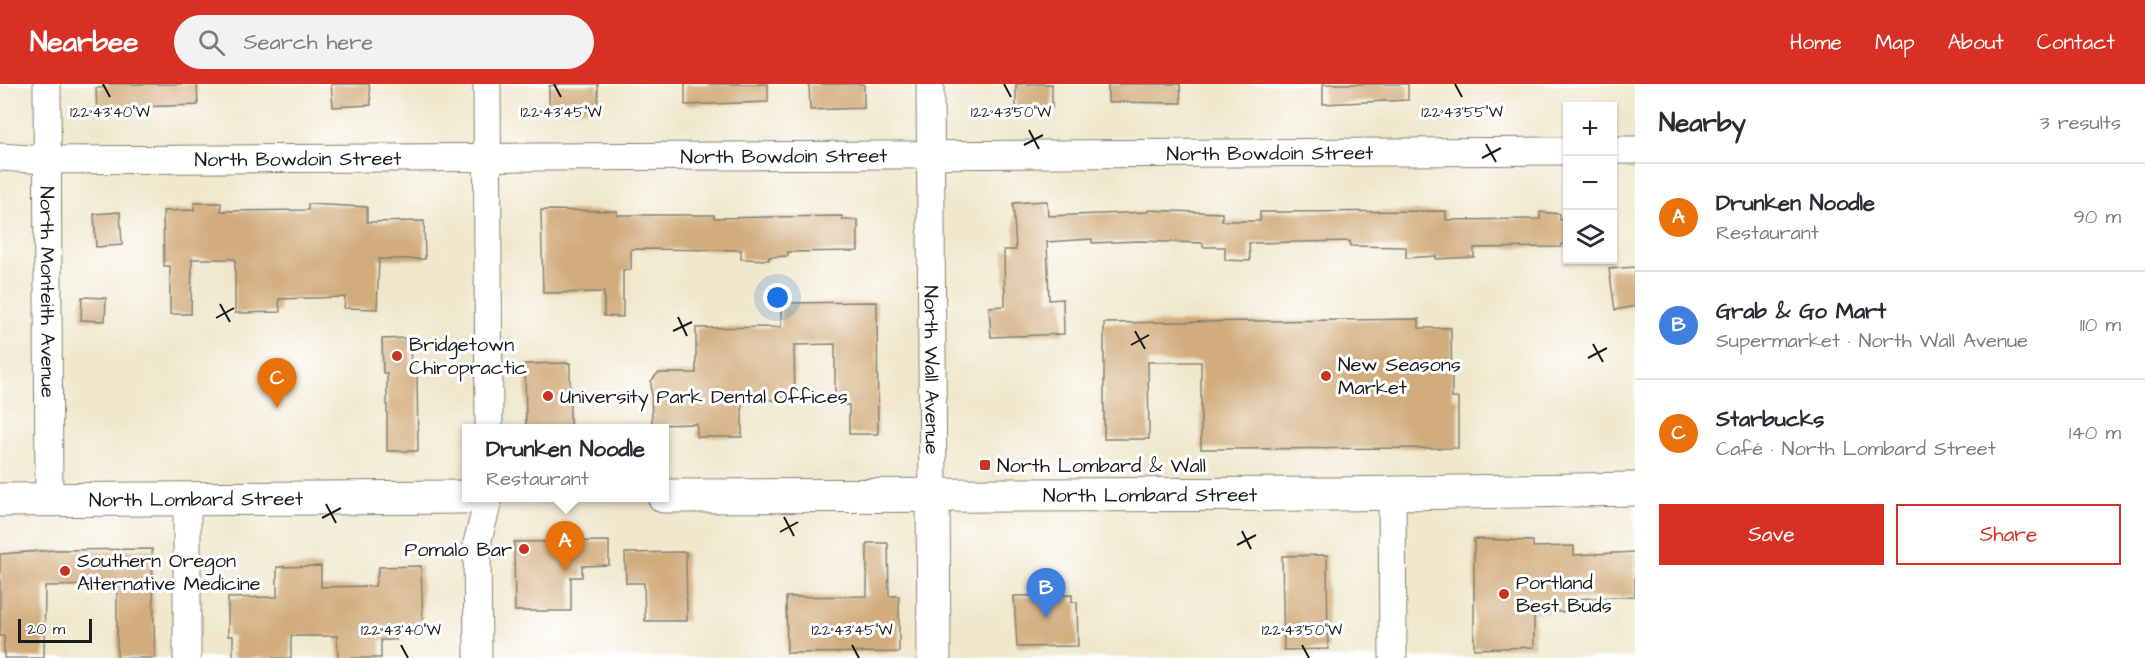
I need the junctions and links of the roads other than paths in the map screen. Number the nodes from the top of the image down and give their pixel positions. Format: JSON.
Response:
{"nodes":[{"id":1,"x":46,"y":84,"type":"edge"},
{"id":2,"x":487,"y":84,"type":"edge"},
{"id":3,"x":930,"y":84,"type":"edge"},
{"id":4,"x":1617,"y":150,"type":"edge"},
{"id":5,"x":1635,"y":150,"type":"edge"},
{"id":6,"x":1563,"y":151,"type":"edge"},
{"id":7,"x":931,"y":156,"type":"junction"},
{"id":8,"x":0,"y":158,"type":"edge"},
{"id":9,"x":487,"y":158,"type":"junction"},
{"id":10,"x":47,"y":160,"type":"junction"},
{"id":11,"x":489,"y":424,"type":"edge"},
{"id":12,"x":1635,"y":489,"type":"edge"},
{"id":13,"x":1392,"y":493,"type":"junction"},
{"id":14,"x":933,"y":494,"type":"junction"},
{"id":15,"x":669,"y":496,"type":"edge"},
{"id":16,"x":462,"y":497,"type":"edge"},
{"id":17,"x":0,"y":500,"type":"edge"},
{"id":18,"x":49,"y":500,"type":"junction"},
{"id":19,"x":187,"y":500,"type":"junction"},
{"id":20,"x":488,"y":502,"type":"edge"},
{"id":21,"x":187,"y":658,"type":"edge"},
{"id":22,"x":478,"y":658,"type":"edge"},
{"id":23,"x":934,"y":658,"type":"edge"},
{"id":24,"x":1393,"y":658,"type":"edge"}],
"edges":[{"from":1,"to":10,"type":"street","name":"North Monteith Avenue"},
{"from":2,"to":9,"type":"street"},
{"from":3,"to":7,"type":"street","name":"North Wall Avenue"},
{"from":4,"to":5,"type":"street"},
{"from":6,"to":7,"type":"street","name":"North Bowdoin Street"},
{"from":7,"to":9,"type":"street","name":"North Bowdoin Street"},
{"from":7,"to":14,"type":"street","name":"North Wall Avenue"},
{"from":8,"to":10,"type":"street","name":"North Bowdoin Street"},
{"from":9,"to":10,"type":"street","name":"North Bowdoin Street"},
{"from":9,"to":11,"type":"street"},
{"from":10,"to":18,"type":"street","name":"North Monteith Avenue"},
{"from":12,"to":13,"type":"main road","name":"North Lombard Street"},
{"from":13,"to":14,"type":"main road","name":"North Lombard Street"},
{"from":13,"to":24,"type":"street"},
{"from":14,"to":15,"type":"main road","name":"North Lombard Street"},
{"from":14,"to":23,"type":"main road","name":"North Wall Avenue"},
{"from":16,"to":19,"type":"main road","name":"North Lombard Street"},
{"from":17,"to":18,"type":"main road","name":"North Lombard Street"},
{"from":18,"to":19,"type":"main road","name":"North Lombard Street"},
{"from":19,"to":21,"type":"street"},
{"from":20,"to":22,"type":"street"}]}
